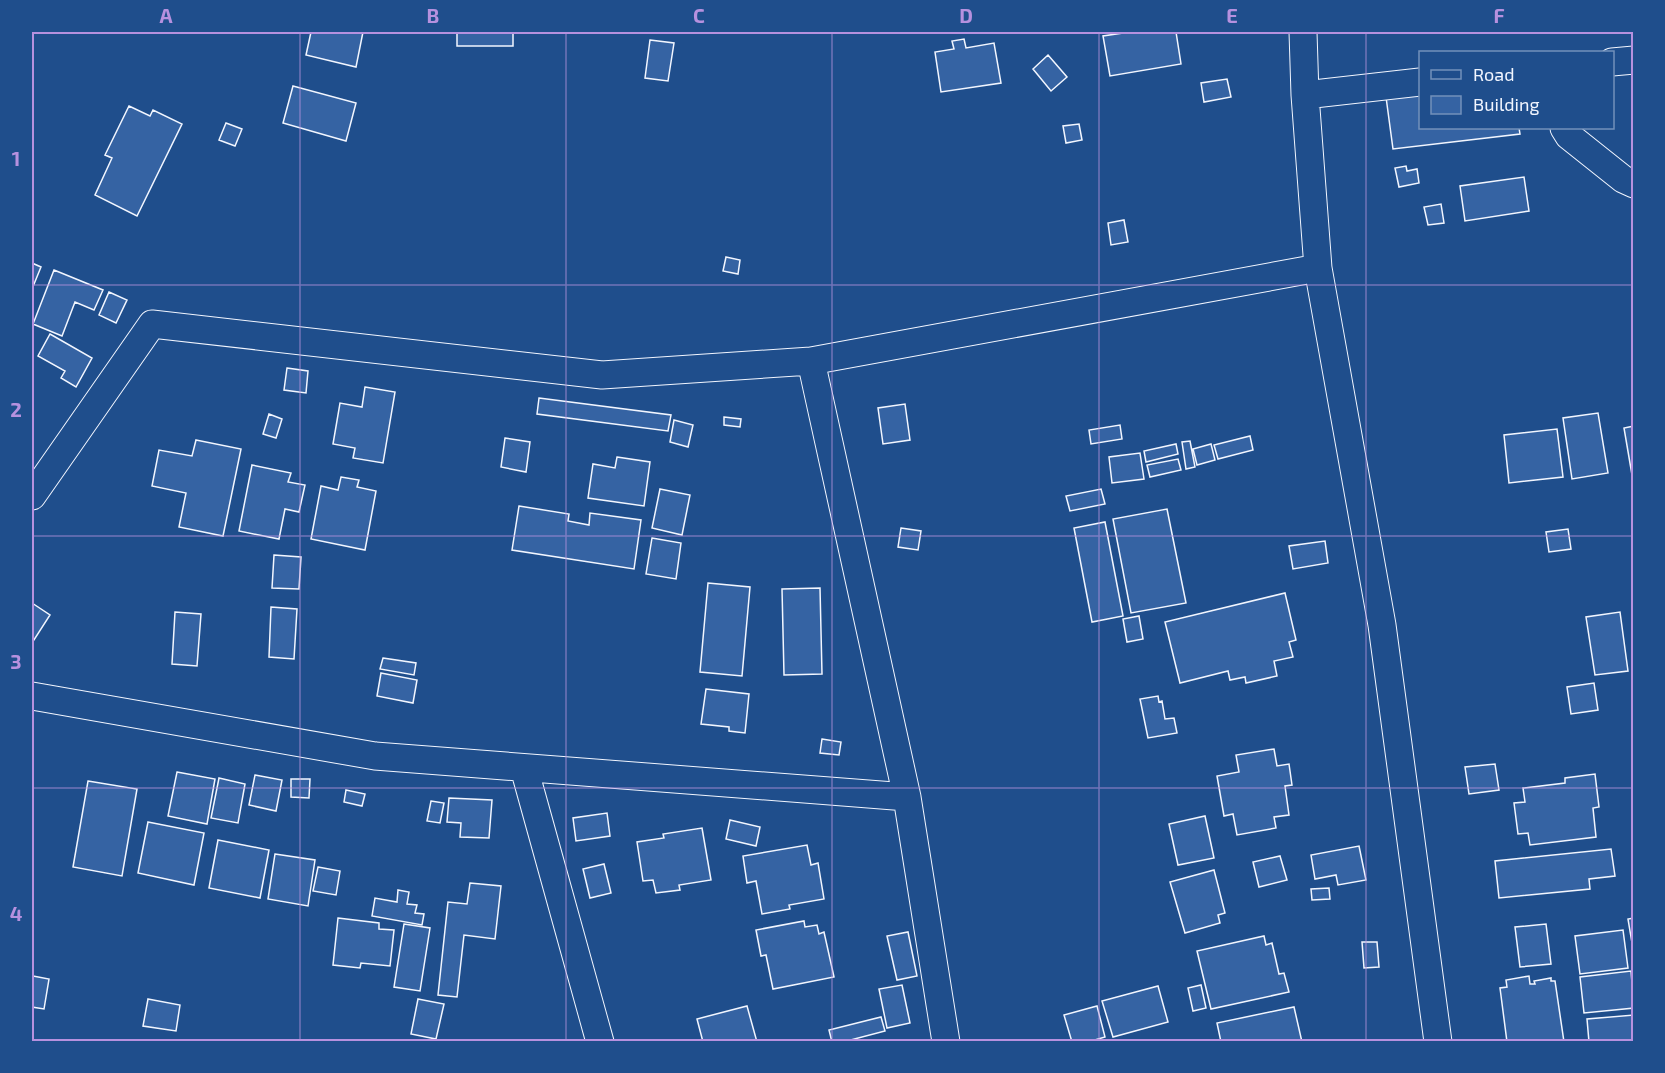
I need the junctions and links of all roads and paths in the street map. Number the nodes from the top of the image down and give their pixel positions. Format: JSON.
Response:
{"nodes":[{"id":1,"x":1303,"y":32,"type":"edge"},
{"id":2,"x":1634,"y":60,"type":"edge"},
{"id":3,"x":1614,"y":62,"type":"edge"},
{"id":4,"x":1419,"y":82,"type":"edge"},
{"id":5,"x":1305,"y":95,"type":"junction"},
{"id":6,"x":1565,"y":129,"type":"edge"},
{"id":7,"x":1634,"y":184,"type":"edge"},
{"id":8,"x":1318,"y":268,"type":"junction"},
{"id":9,"x":810,"y":361,"type":"junction"},
{"id":10,"x":32,"y":495,"type":"edge"},
{"id":11,"x":32,"y":696,"type":"edge"},
{"id":12,"x":524,"y":768,"type":"junction"},
{"id":13,"x":907,"y":797,"type":"junction"},
{"id":14,"x":600,"y":1041,"type":"edge"},
{"id":15,"x":946,"y":1041,"type":"edge"},
{"id":16,"x":1438,"y":1041,"type":"edge"}],
"edges":[{"from":1,"to":5,"type":"street"},
{"from":2,"to":3,"type":"street"},
{"from":4,"to":5,"type":"street"},
{"from":5,"to":8,"type":"street"},
{"from":6,"to":7,"type":"street"},
{"from":8,"to":9,"type":"street"},
{"from":8,"to":16,"type":"street"},
{"from":9,"to":10,"type":"street"},
{"from":9,"to":13,"type":"street"},
{"from":11,"to":12,"type":"street"},
{"from":12,"to":13,"type":"street"},
{"from":12,"to":14,"type":"street"},
{"from":13,"to":15,"type":"street"}]}
